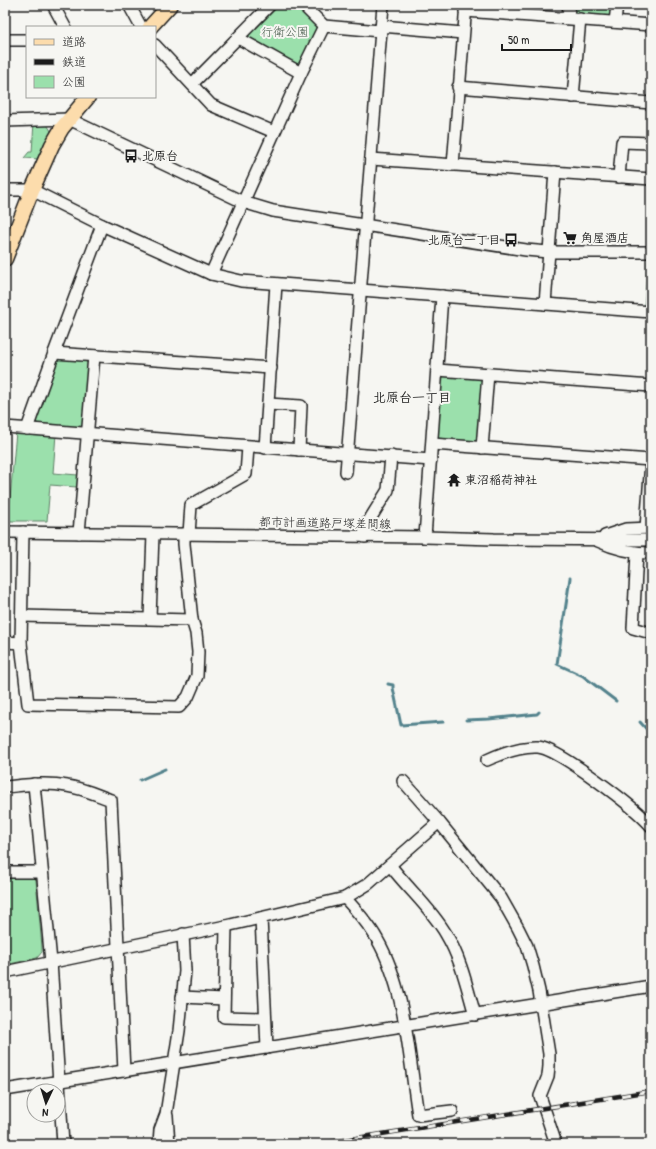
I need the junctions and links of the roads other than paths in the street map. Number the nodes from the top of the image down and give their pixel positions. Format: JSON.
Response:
{"nodes":[{"id":1,"x":53,"y":5,"type":"edge"},
{"id":2,"x":129,"y":5,"type":"edge"},
{"id":3,"x":170,"y":5,"type":"edge"},
{"id":4,"x":270,"y":5,"type":"edge"},
{"id":5,"x":383,"y":5,"type":"edge"},
{"id":6,"x":569,"y":5,"type":"edge"},
{"id":7,"x":616,"y":5,"type":"edge"},
{"id":8,"x":305,"y":6,"type":"edge"},
{"id":9,"x":465,"y":8,"type":"edge"},
{"id":10,"x":568,"y":18,"type":"junction"},
{"id":11,"x":580,"y":19,"type":"junction"},
{"id":12,"x":615,"y":22,"type":"junction"},
{"id":13,"x":651,"y":25,"type":"edge"},
{"id":14,"x":64,"y":26,"type":"edge"},
{"id":15,"x":140,"y":26,"type":"edge"},
{"id":16,"x":151,"y":26,"type":"edge"},
{"id":17,"x":324,"y":26,"type":"junction"},
{"id":18,"x":381,"y":28,"type":"junction"},
{"id":19,"x":463,"y":33,"type":"junction"},
{"id":20,"x":238,"y":38,"type":"junction"},
{"id":21,"x":5,"y":40,"type":"edge"},
{"id":22,"x":26,"y":40,"type":"edge"},
{"id":23,"x":156,"y":46,"type":"edge"},
{"id":24,"x":301,"y":73,"type":"junction"},
{"id":25,"x":192,"y":84,"type":"junction"},
{"id":26,"x":458,"y":87,"type":"junction"},
{"id":27,"x":573,"y":97,"type":"junction"},
{"id":28,"x":87,"y":98,"type":"edge"},
{"id":29,"x":651,"y":103,"type":"edge"},
{"id":30,"x":69,"y":119,"type":"junction"},
{"id":31,"x":5,"y":121,"type":"edge"},
{"id":32,"x":274,"y":132,"type":"junction"},
{"id":33,"x":651,"y":144,"type":"edge"},
{"id":34,"x":371,"y":159,"type":"junction"},
{"id":35,"x":453,"y":165,"type":"junction"},
{"id":36,"x":555,"y":172,"type":"junction"},
{"id":37,"x":619,"y":177,"type":"junction"},
{"id":38,"x":651,"y":179,"type":"edge"},
{"id":39,"x":5,"y":190,"type":"edge"},
{"id":40,"x":32,"y":190,"type":"junction"},
{"id":41,"x":244,"y":202,"type":"junction"},
{"id":42,"x":102,"y":225,"type":"junction"},
{"id":43,"x":366,"y":225,"type":"junction"},
{"id":44,"x":548,"y":252,"type":"junction"},
{"id":45,"x":651,"y":252,"type":"edge"},
{"id":46,"x":5,"y":258,"type":"edge"},
{"id":47,"x":212,"y":274,"type":"junction"},
{"id":48,"x":276,"y":284,"type":"junction"},
{"id":49,"x":360,"y":290,"type":"junction"},
{"id":50,"x":442,"y":296,"type":"junction"},
{"id":51,"x":545,"y":304,"type":"junction"},
{"id":52,"x":651,"y":312,"type":"edge"},
{"id":53,"x":54,"y":353,"type":"junction"},
{"id":54,"x":94,"y":356,"type":"junction"},
{"id":55,"x":271,"y":368,"type":"junction"},
{"id":56,"x":437,"y":370,"type":"junction"},
{"id":57,"x":488,"y":374,"type":"junction"},
{"id":58,"x":651,"y":386,"type":"edge"},
{"id":59,"x":268,"y":404,"type":"junction"},
{"id":60,"x":5,"y":427,"type":"edge"},
{"id":61,"x":27,"y":429,"type":"junction"},
{"id":62,"x":87,"y":434,"type":"junction"},
{"id":63,"x":432,"y":444,"type":"junction"},
{"id":64,"x":248,"y":447,"type":"junction"},
{"id":65,"x":265,"y":448,"type":"junction"},
{"id":66,"x":482,"y":448,"type":"junction"},
{"id":67,"x":299,"y":450,"type":"junction"},
{"id":68,"x":347,"y":454,"type":"junction"},
{"id":69,"x":391,"y":456,"type":"junction"},
{"id":70,"x":431,"y":460,"type":"junction"},
{"id":71,"x":651,"y":461,"type":"edge"},
{"id":72,"x":346,"y":472,"type":"dead end"},
{"id":73,"x":649,"y":528,"type":"edge"},
{"id":74,"x":5,"y":532,"type":"edge"},
{"id":75,"x":23,"y":532,"type":"junction"},
{"id":76,"x":79,"y":533,"type":"junction"},
{"id":77,"x":153,"y":534,"type":"junction"},
{"id":78,"x":186,"y":534,"type":"junction"},
{"id":79,"x":364,"y":537,"type":"junction"},
{"id":80,"x":425,"y":537,"type":"junction"},
{"id":81,"x":593,"y":539,"type":"junction"},
{"id":82,"x":648,"y":540,"type":"edge"},
{"id":83,"x":637,"y":553,"type":"junction"},
{"id":84,"x":651,"y":553,"type":"edge"},
{"id":85,"x":21,"y":616,"type":"junction"},
{"id":86,"x":150,"y":618,"type":"junction"},
{"id":87,"x":192,"y":620,"type":"junction"},
{"id":88,"x":651,"y":633,"type":"edge"},
{"id":89,"x":5,"y":642,"type":"edge"},
{"id":90,"x":21,"y":643,"type":"junction"},
{"id":91,"x":487,"y":760,"type":"dead end"},
{"id":92,"x":403,"y":781,"type":"dead end"},
{"id":93,"x":34,"y":784,"type":"junction"},
{"id":94,"x":5,"y":787,"type":"edge"},
{"id":95,"x":439,"y":822,"type":"junction"},
{"id":96,"x":651,"y":826,"type":"edge"},
{"id":97,"x":390,"y":865,"type":"junction"},
{"id":98,"x":5,"y":872,"type":"edge"},
{"id":99,"x":42,"y":872,"type":"junction"},
{"id":100,"x":345,"y":898,"type":"junction"},
{"id":101,"x":261,"y":918,"type":"junction"},
{"id":102,"x":226,"y":926,"type":"junction"},
{"id":103,"x":183,"y":934,"type":"junction"},
{"id":104,"x":118,"y":948,"type":"junction"},
{"id":105,"x":51,"y":962,"type":"junction"},
{"id":106,"x":5,"y":972,"type":"edge"},
{"id":107,"x":651,"y":986,"type":"edge"},
{"id":108,"x":182,"y":997,"type":"junction"},
{"id":109,"x":224,"y":999,"type":"junction"},
{"id":110,"x":542,"y":1004,"type":"junction"},
{"id":111,"x":475,"y":1015,"type":"junction"},
{"id":112,"x":265,"y":1018,"type":"junction"},
{"id":113,"x":405,"y":1026,"type":"junction"},
{"id":114,"x":267,"y":1048,"type":"junction"},
{"id":115,"x":174,"y":1063,"type":"junction"},
{"id":116,"x":124,"y":1071,"type":"junction"},
{"id":117,"x":59,"y":1082,"type":"junction"},
{"id":118,"x":5,"y":1090,"type":"edge"},
{"id":119,"x":452,"y":1111,"type":"dead end"},
{"id":120,"x":166,"y":1114,"type":"junction"},
{"id":121,"x":63,"y":1144,"type":"edge"},
{"id":122,"x":159,"y":1144,"type":"edge"},
{"id":123,"x":169,"y":1144,"type":"edge"},
{"id":124,"x":556,"y":1144,"type":"edge"}],
"edges":[{"from":1,"to":14,"type":"street"},
{"from":2,"to":15,"type":"street"},
{"from":3,"to":16,"type":"main road"},
{"from":4,"to":20,"type":"street"},
{"from":5,"to":18,"type":"street"},
{"from":6,"to":10,"type":"street"},
{"from":7,"to":12,"type":"street"},
{"from":8,"to":17,"type":"street"},
{"from":9,"to":10,"type":"street"},
{"from":9,"to":19,"type":"street"},
{"from":10,"to":11,"type":"street"},
{"from":11,"to":12,"type":"street"},
{"from":11,"to":27,"type":"street"},
{"from":12,"to":13,"type":"street"},
{"from":17,"to":18,"type":"street"},
{"from":17,"to":24,"type":"street"},
{"from":18,"to":19,"type":"street"},
{"from":18,"to":34,"type":"street"},
{"from":19,"to":26,"type":"street"},
{"from":20,"to":24,"type":"street"},
{"from":20,"to":25,"type":"street"},
{"from":21,"to":22,"type":"street"},
{"from":23,"to":25,"type":"street"},
{"from":24,"to":32,"type":"street"},
{"from":25,"to":32,"type":"street"},
{"from":26,"to":27,"type":"street"},
{"from":26,"to":35,"type":"street"},
{"from":27,"to":29,"type":"street"},
{"from":28,"to":30,"type":"main road"},
{"from":30,"to":31,"type":"street"},
{"from":30,"to":40,"type":"main road"},
{"from":30,"to":41,"type":"street"},
{"from":32,"to":41,"type":"street"},
{"from":33,"to":37,"type":"street"},
{"from":34,"to":35,"type":"street"},
{"from":34,"to":43,"type":"street"},
{"from":35,"to":36,"type":"street"},
{"from":36,"to":37,"type":"street"},
{"from":36,"to":44,"type":"street"},
{"from":37,"to":38,"type":"street"},
{"from":39,"to":40,"type":"street"},
{"from":40,"to":42,"type":"street"},
{"from":40,"to":46,"type":"main road"},
{"from":41,"to":43,"type":"street"},
{"from":41,"to":47,"type":"street"},
{"from":42,"to":47,"type":"street"},
{"from":42,"to":53,"type":"street"},
{"from":43,"to":44,"type":"street"},
{"from":43,"to":49,"type":"street"},
{"from":44,"to":45,"type":"street"},
{"from":44,"to":51,"type":"street"},
{"from":47,"to":48,"type":"street"},
{"from":48,"to":49,"type":"street"},
{"from":48,"to":55,"type":"street"},
{"from":49,"to":50,"type":"street"},
{"from":49,"to":68,"type":"street"},
{"from":50,"to":51,"type":"street"},
{"from":50,"to":56,"type":"street"},
{"from":51,"to":52,"type":"street"},
{"from":53,"to":54,"type":"street"},
{"from":53,"to":61,"type":"street"},
{"from":54,"to":55,"type":"street"},
{"from":54,"to":62,"type":"street"},
{"from":55,"to":59,"type":"street"},
{"from":56,"to":57,"type":"street"},
{"from":56,"to":63,"type":"street"},
{"from":57,"to":58,"type":"street"},
{"from":57,"to":66,"type":"street"},
{"from":59,"to":65,"type":"street"},
{"from":59,"to":67,"type":"street"},
{"from":60,"to":61,"type":"street"},
{"from":61,"to":62,"type":"street"},
{"from":62,"to":64,"type":"street"},
{"from":62,"to":76,"type":"street"},
{"from":63,"to":66,"type":"street"},
{"from":63,"to":70,"type":"street"},
{"from":64,"to":65,"type":"street"},
{"from":64,"to":78,"type":"street"},
{"from":65,"to":67,"type":"street"},
{"from":66,"to":71,"type":"street"},
{"from":67,"to":68,"type":"street"},
{"from":68,"to":69,"type":"street"},
{"from":68,"to":72,"type":"street"},
{"from":69,"to":70,"type":"street"},
{"from":69,"to":79,"type":"street"},
{"from":70,"to":80,"type":"street"},
{"from":71,"to":73,"type":"street"},
{"from":73,"to":81,"type":"street"},
{"from":74,"to":75,"type":"street","name":"都市計画道路戸塚差間線"},
{"from":75,"to":76,"type":"street","name":"都市計画道路戸塚差間線"},
{"from":75,"to":85,"type":"street"},
{"from":76,"to":77,"type":"street","name":"都市計画道路戸塚差間線"},
{"from":77,"to":78,"type":"street","name":"都市計画道路戸塚差間線"},
{"from":77,"to":86,"type":"street"},
{"from":78,"to":79,"type":"street","name":"都市計画道路戸塚差間線"},
{"from":78,"to":87,"type":"street"},
{"from":79,"to":80,"type":"street","name":"都市計画道路戸塚差間線"},
{"from":80,"to":81,"type":"street","name":"都市計画道路戸塚差間線"},
{"from":81,"to":82,"type":"street","name":"都市計画道路戸塚差間線"},
{"from":81,"to":83,"type":"street"},
{"from":83,"to":84,"type":"street"},
{"from":83,"to":88,"type":"street"},
{"from":85,"to":86,"type":"street"},
{"from":85,"to":90,"type":"street"},
{"from":86,"to":87,"type":"street"},
{"from":87,"to":90,"type":"street"},
{"from":89,"to":90,"type":"street"},
{"from":91,"to":96,"type":"street"},
{"from":92,"to":95,"type":"street"},
{"from":93,"to":94,"type":"street"},
{"from":93,"to":99,"type":"street"},
{"from":93,"to":104,"type":"street"},
{"from":95,"to":97,"type":"street"},
{"from":95,"to":110,"type":"street"},
{"from":97,"to":100,"type":"street"},
{"from":97,"to":111,"type":"street"},
{"from":98,"to":99,"type":"street"},
{"from":99,"to":105,"type":"street"},
{"from":100,"to":101,"type":"street"},
{"from":100,"to":113,"type":"street"},
{"from":101,"to":102,"type":"street"},
{"from":101,"to":112,"type":"street"},
{"from":102,"to":103,"type":"street"},
{"from":102,"to":109,"type":"street"},
{"from":103,"to":104,"type":"street"},
{"from":103,"to":108,"type":"street"},
{"from":104,"to":105,"type":"street"},
{"from":104,"to":116,"type":"street"},
{"from":105,"to":106,"type":"street"},
{"from":105,"to":117,"type":"street"},
{"from":107,"to":110,"type":"street"},
{"from":108,"to":109,"type":"street"},
{"from":108,"to":115,"type":"street"},
{"from":109,"to":112,"type":"street"},
{"from":110,"to":111,"type":"street"},
{"from":110,"to":124,"type":"street"},
{"from":111,"to":113,"type":"street"},
{"from":112,"to":114,"type":"street"},
{"from":113,"to":114,"type":"street"},
{"from":113,"to":119,"type":"street"},
{"from":114,"to":115,"type":"street"},
{"from":115,"to":116,"type":"street"},
{"from":115,"to":120,"type":"street"},
{"from":116,"to":117,"type":"street"},
{"from":117,"to":118,"type":"street"},
{"from":117,"to":121,"type":"street"},
{"from":120,"to":122,"type":"street"},
{"from":120,"to":123,"type":"street"}]}
